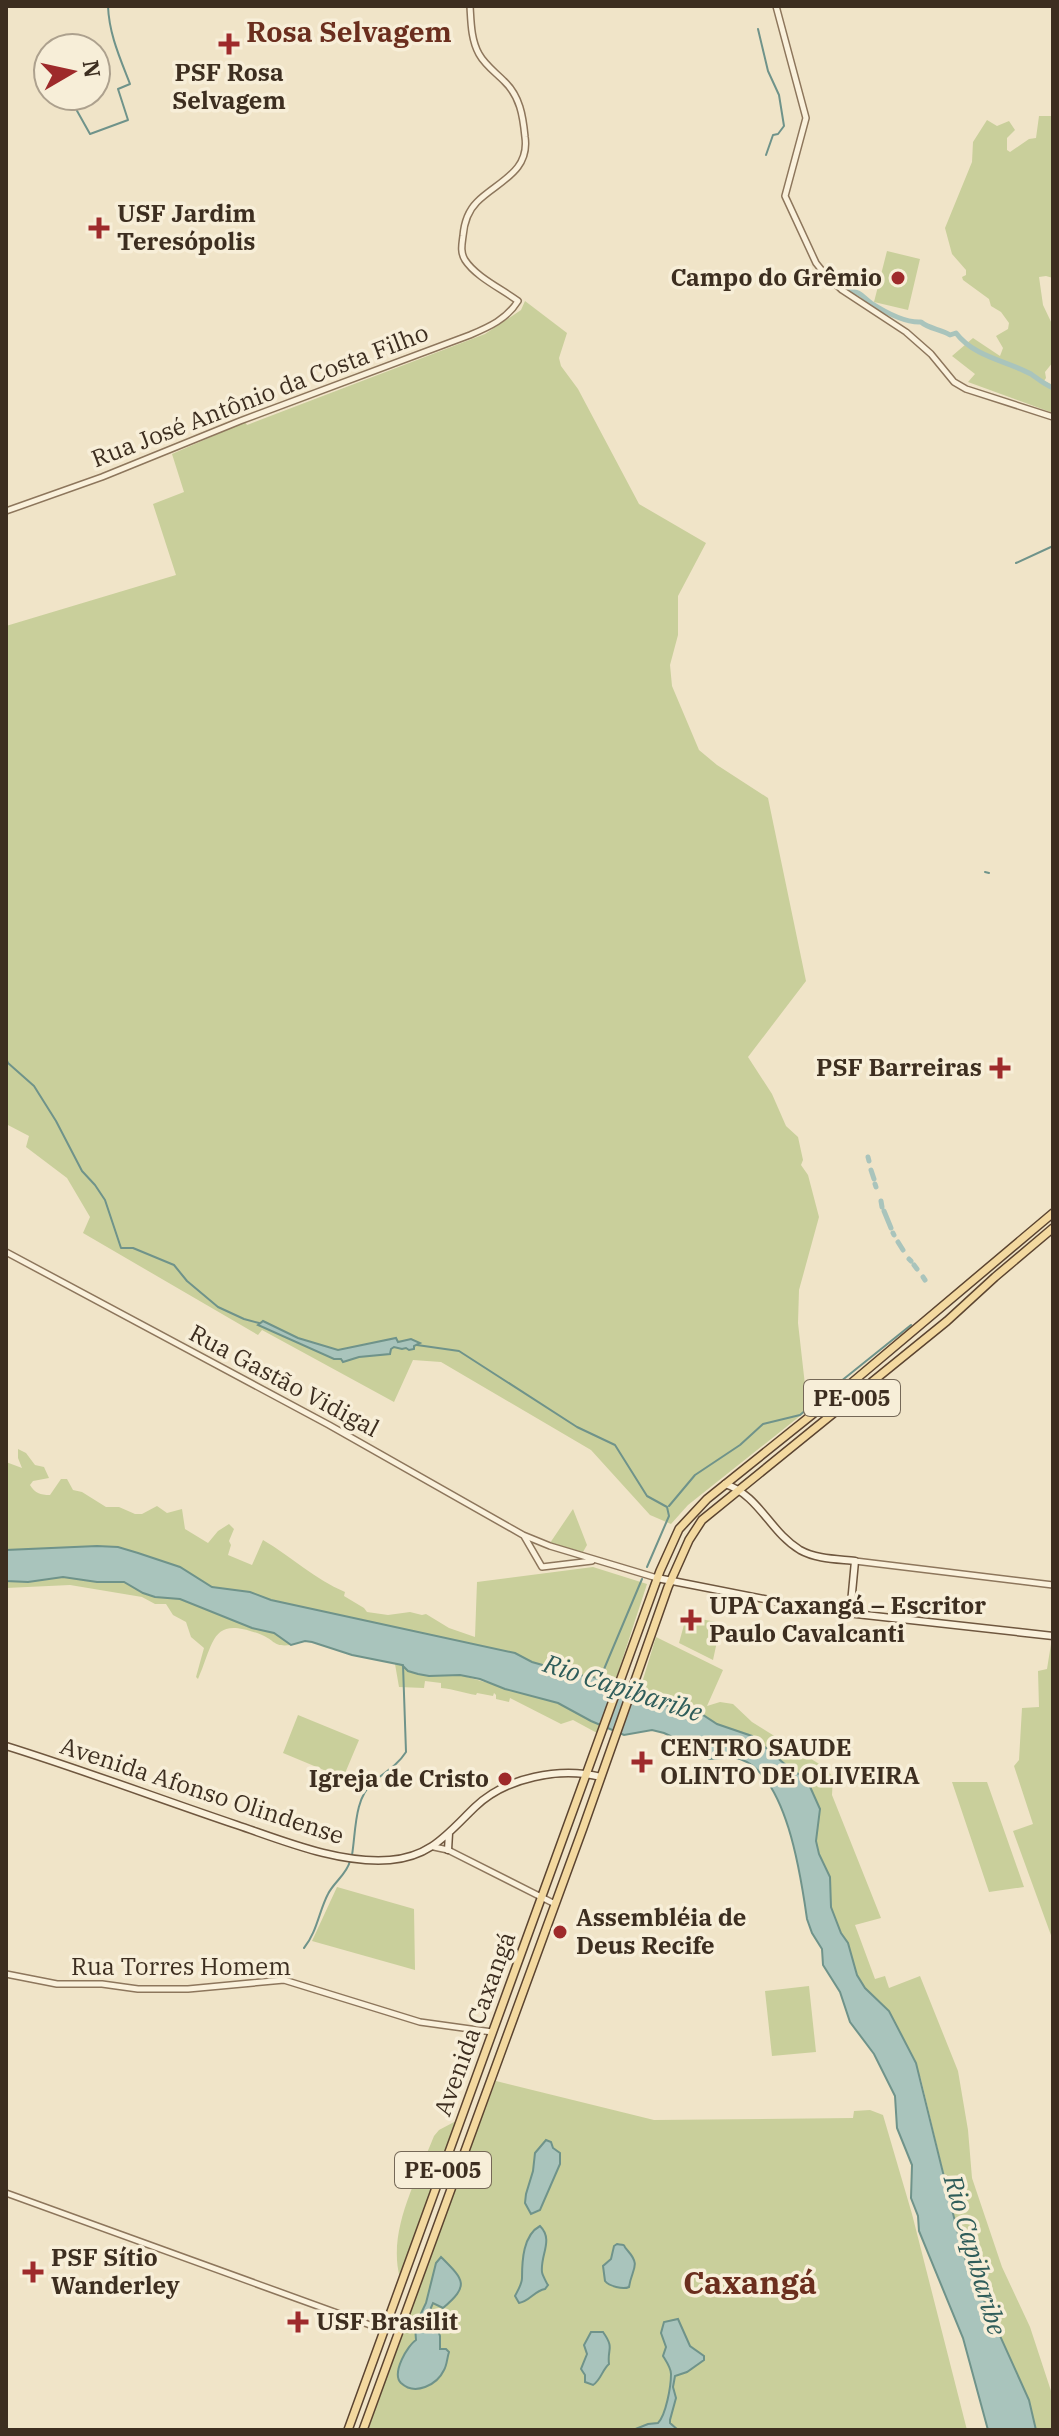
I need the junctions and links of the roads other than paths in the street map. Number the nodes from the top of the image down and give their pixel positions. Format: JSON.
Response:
{"nodes":[{"id":1,"x":470,"y":6,"type":"edge"},
{"id":2,"x":776,"y":6,"type":"edge"},
{"id":3,"x":1053,"y":417,"type":"edge"},
{"id":4,"x":6,"y":511,"type":"edge"},
{"id":5,"x":1053,"y":1213,"type":"edge"},
{"id":6,"x":1053,"y":1228,"type":"edge"},
{"id":7,"x":6,"y":1252,"type":"edge"},
{"id":8,"x":725,"y":1484,"type":"junction"},
{"id":9,"x":740,"y":1490,"type":"junction"},
{"id":10,"x":523,"y":1535,"type":"junction"},
{"id":11,"x":544,"y":1544,"type":"junction"},
{"id":12,"x":535,"y":1553,"type":"junction"},
{"id":13,"x":597,"y":1561,"type":"junction"},
{"id":14,"x":855,"y":1561,"type":"junction"},
{"id":15,"x":657,"y":1578,"type":"junction"},
{"id":16,"x":669,"y":1582,"type":"junction"},
{"id":17,"x":1053,"y":1585,"type":"edge"},
{"id":18,"x":850,"y":1614,"type":"junction"},
{"id":19,"x":1053,"y":1636,"type":"edge"},
{"id":20,"x":6,"y":1746,"type":"edge"},
{"id":21,"x":588,"y":1774,"type":"junction"},
{"id":22,"x":601,"y":1777,"type":"junction"},
{"id":23,"x":449,"y":1833,"type":"junction"},
{"id":24,"x":434,"y":1847,"type":"junction"},
{"id":25,"x":448,"y":1850,"type":"junction"},
{"id":26,"x":542,"y":1898,"type":"junction"},
{"id":27,"x":555,"y":1904,"type":"junction"},
{"id":28,"x":6,"y":1974,"type":"edge"},
{"id":29,"x":494,"y":2032,"type":"junction"},
{"id":30,"x":6,"y":2193,"type":"edge"},
{"id":31,"x":385,"y":2330,"type":"junction"},
{"id":32,"x":348,"y":2430,"type":"edge"},
{"id":33,"x":363,"y":2430,"type":"edge"}],
"edges":[{"from":1,"to":4,"type":"street","name":"Rua José Antônio da Costa Filho"},
{"from":2,"to":3,"type":"street"},
{"from":5,"to":8,"type":"main road","number":"PE-005"},
{"from":6,"to":9,"type":"main road","number":"PE-005"},
{"from":7,"to":10,"type":"street","name":"Rua Gastão Vidigal"},
{"from":8,"to":9,"type":"main road"},
{"from":8,"to":15,"type":"main road","number":"PE-005"},
{"from":9,"to":14,"type":"main road"},
{"from":9,"to":16,"type":"main road","number":"PE-005"},
{"from":10,"to":11,"type":"street","name":"Rua Gastão Vidigal"},
{"from":10,"to":12,"type":"street"},
{"from":11,"to":12,"type":"street"},
{"from":11,"to":13,"type":"street","name":"Rua Gastão Vidigal"},
{"from":12,"to":13,"type":"street"},
{"from":13,"to":15,"type":"street","name":"Rua Gastão Vidigal"},
{"from":14,"to":17,"type":"street"},
{"from":14,"to":18,"type":"main road"},
{"from":15,"to":16,"type":"main road","name":"Rua Gastão Vidigal"},
{"from":15,"to":21,"type":"main road","name":"Avenida Caxangá","number":"PE-005"},
{"from":16,"to":18,"type":"main road","name":"Rua Gastão Vidigal"},
{"from":16,"to":22,"type":"main road","name":"Avenida Caxangá","number":"PE-005"},
{"from":18,"to":19,"type":"main road","name":"Rua Gastão Vidigal"},
{"from":20,"to":24,"type":"main road","name":"Avenida Afonso Olindense"},
{"from":21,"to":22,"type":"main road","name":"Avenida Afonso Olindense"},
{"from":21,"to":23,"type":"main road","name":"Avenida Afonso Olindense"},
{"from":21,"to":26,"type":"main road","name":"Avenida Caxangá","number":"PE-005"},
{"from":22,"to":27,"type":"main road","name":"Avenida Caxangá","number":"PE-005"},
{"from":23,"to":24,"type":"main road","name":"Avenida Afonso Olindense"},
{"from":23,"to":25,"type":"main road"},
{"from":24,"to":25,"type":"street"},
{"from":25,"to":26,"type":"street"},
{"from":26,"to":27,"type":"street"},
{"from":26,"to":29,"type":"main road","name":"Avenida Caxangá","number":"PE-005"},
{"from":27,"to":33,"type":"main road","name":"Avenida Caxangá","number":"PE-005"},
{"from":28,"to":29,"type":"street","name":"Rua Torres Homem"},
{"from":29,"to":31,"type":"main road","name":"Avenida Caxangá","number":"PE-005"},
{"from":30,"to":31,"type":"street"},
{"from":31,"to":32,"type":"main road","name":"Avenida Caxangá","number":"PE-005"}]}
